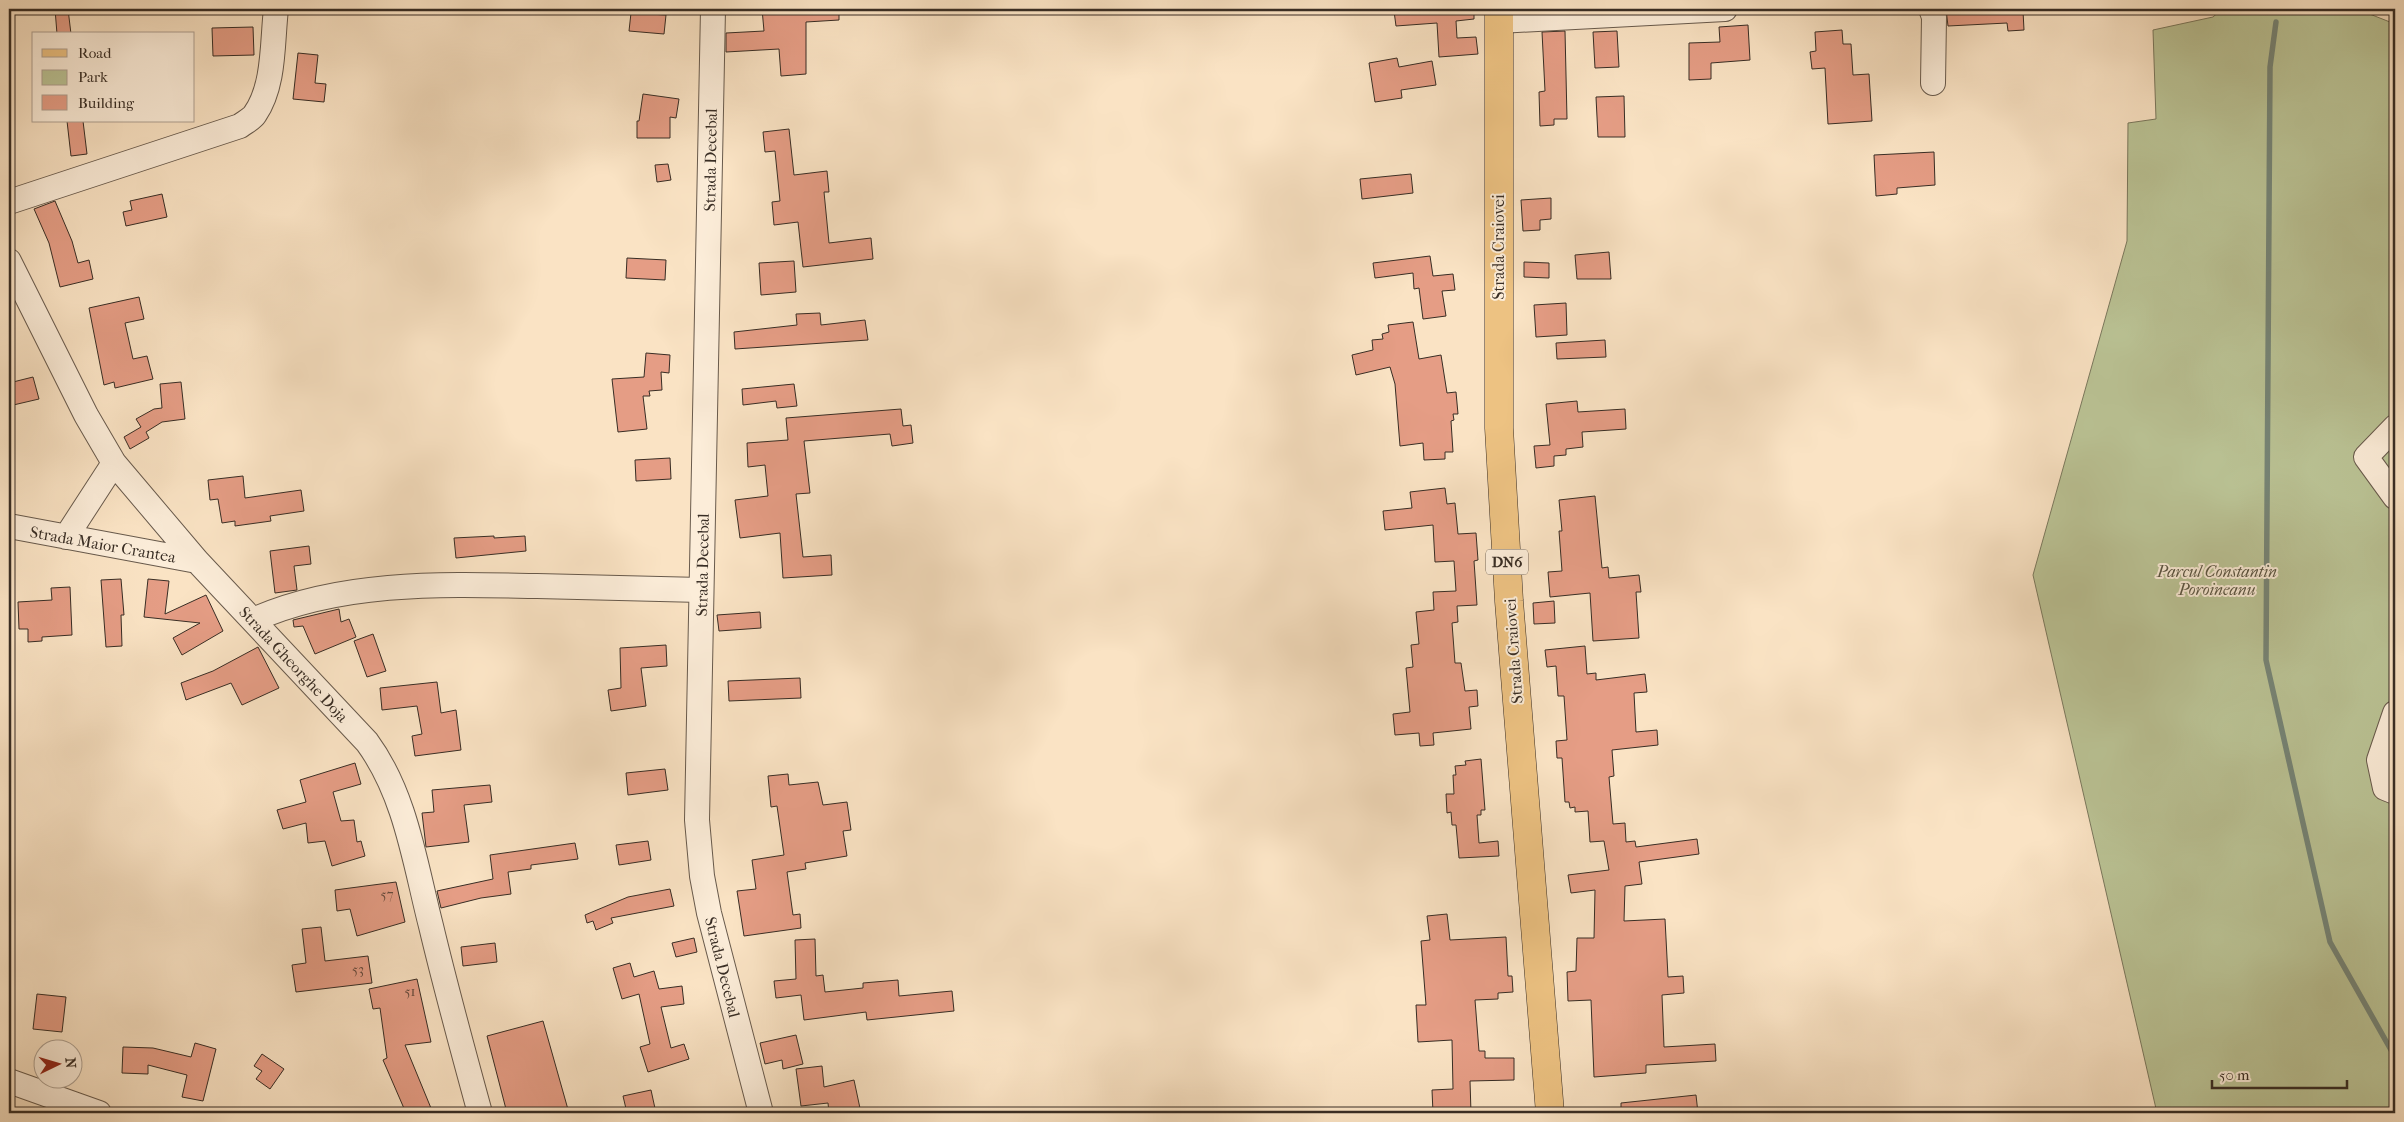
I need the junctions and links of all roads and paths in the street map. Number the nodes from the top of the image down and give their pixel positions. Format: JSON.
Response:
{"nodes":[{"id":1,"x":276,"y":9,"type":"edge"},
{"id":2,"x":713,"y":9,"type":"edge"},
{"id":3,"x":1725,"y":9,"type":"edge"},
{"id":4,"x":1931,"y":9,"type":"edge"},
{"id":5,"x":1499,"y":15,"type":"edge"},
{"id":6,"x":1933,"y":83,"type":"dead end"},
{"id":7,"x":9,"y":202,"type":"edge"},
{"id":8,"x":9,"y":261,"type":"edge"},
{"id":9,"x":2395,"y":427,"type":"edge"},
{"id":10,"x":114,"y":463,"type":"junction"},
{"id":11,"x":2395,"y":497,"type":"edge"},
{"id":12,"x":9,"y":526,"type":"edge"},
{"id":13,"x":66,"y":537,"type":"junction"},
{"id":14,"x":197,"y":561,"type":"junction"},
{"id":15,"x":701,"y":590,"type":"junction"},
{"id":16,"x":253,"y":620,"type":"junction"},
{"id":17,"x":2395,"y":713,"type":"edge"},
{"id":18,"x":2395,"y":792,"type":"edge"},
{"id":19,"x":9,"y":1081,"type":"edge"},
{"id":20,"x":100,"y":1113,"type":"edge"},
{"id":21,"x":480,"y":1113,"type":"edge"},
{"id":22,"x":761,"y":1113,"type":"edge"},
{"id":23,"x":1550,"y":1113,"type":"edge"}],
"edges":[{"from":1,"to":7,"type":"street"},
{"from":2,"to":15,"type":"street","name":"Strada Decebal"},
{"from":3,"to":5,"type":"street"},
{"from":4,"to":6,"type":"street"},
{"from":5,"to":23,"type":"main road","name":"Strada Craiovei","number":"DN6"},
{"from":8,"to":10,"type":"street","name":"Strada Gheorghe Doja"},
{"from":9,"to":11,"type":"street"},
{"from":10,"to":13,"type":"street"},
{"from":10,"to":14,"type":"street","name":"Strada Gheorghe Doja"},
{"from":12,"to":13,"type":"street","name":"Strada Maior Crantea"},
{"from":13,"to":14,"type":"street","name":"Strada Maior Crantea"},
{"from":14,"to":16,"type":"street","name":"Strada Gheorghe Doja"},
{"from":15,"to":16,"type":"street"},
{"from":15,"to":22,"type":"street","name":"Strada Decebal"},
{"from":16,"to":21,"type":"street","name":"Strada Gheorghe Doja"},
{"from":17,"to":18,"type":"street"},
{"from":19,"to":20,"type":"street"}]}
